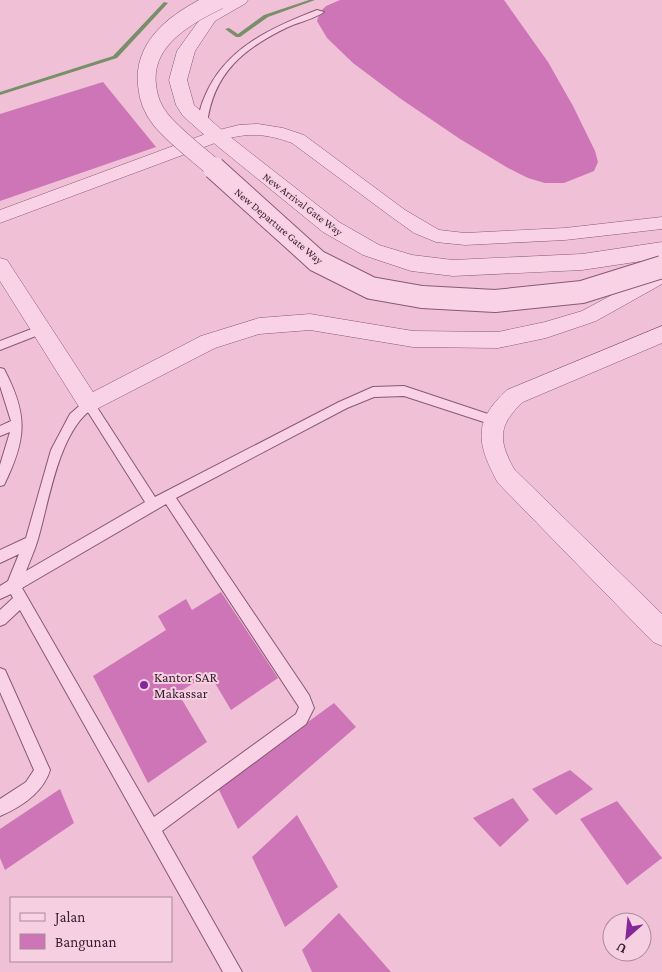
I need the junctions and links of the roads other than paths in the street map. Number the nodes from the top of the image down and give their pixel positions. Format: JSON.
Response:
{"nodes":[{"id":1,"x":219,"y":0,"type":"edge"},
{"id":2,"x":240,"y":0,"type":"edge"},
{"id":3,"x":320,"y":12,"type":"dead end"},
{"id":4,"x":210,"y":130,"type":"junction"},
{"id":5,"x":0,"y":217,"type":"edge"},
{"id":6,"x":662,"y":222,"type":"edge"},
{"id":7,"x":662,"y":250,"type":"edge"},
{"id":8,"x":0,"y":265,"type":"edge"},
{"id":9,"x":662,"y":267,"type":"edge"},
{"id":10,"x":662,"y":275,"type":"edge"},
{"id":11,"x":42,"y":329,"type":"junction"},
{"id":12,"x":662,"y":334,"type":"edge"},
{"id":13,"x":0,"y":346,"type":"edge"},
{"id":14,"x":0,"y":372,"type":"edge"},
{"id":15,"x":3,"y":388,"type":"edge"},
{"id":16,"x":89,"y":404,"type":"junction"},
{"id":17,"x":494,"y":420,"type":"junction"},
{"id":18,"x":17,"y":423,"type":"junction"},
{"id":19,"x":0,"y":431,"type":"edge"},
{"id":20,"x":0,"y":481,"type":"edge"},
{"id":21,"x":168,"y":496,"type":"junction"},
{"id":22,"x":153,"y":504,"type":"junction"},
{"id":23,"x":31,"y":542,"type":"junction"},
{"id":24,"x":0,"y":557,"type":"edge"},
{"id":25,"x":6,"y":589,"type":"edge"},
{"id":26,"x":21,"y":599,"type":"junction"},
{"id":27,"x":0,"y":619,"type":"edge"},
{"id":28,"x":662,"y":633,"type":"edge"},
{"id":29,"x":0,"y":675,"type":"edge"},
{"id":30,"x":0,"y":808,"type":"edge"},
{"id":31,"x":151,"y":829,"type":"junction"},
{"id":32,"x":233,"y":972,"type":"edge"}],
"edges":[{"from":1,"to":9,"type":"street","name":"New Departure Gate Way","bridge":true},
{"from":2,"to":4,"type":"street","name":"New Arrival Gate Way"},
{"from":3,"to":4,"type":"lane"},
{"from":4,"to":5,"type":"street"},
{"from":4,"to":6,"type":"street"},
{"from":4,"to":7,"type":"street","name":"New Arrival Gate Way"},
{"from":8,"to":11,"type":"street"},
{"from":10,"to":16,"type":"street"},
{"from":11,"to":13,"type":"lane"},
{"from":11,"to":16,"type":"street"},
{"from":12,"to":17,"type":"street"},
{"from":14,"to":15,"type":"lane"},
{"from":15,"to":18,"type":"lane"},
{"from":16,"to":22,"type":"lane"},
{"from":16,"to":23,"type":"lane"},
{"from":17,"to":21,"type":"lane"},
{"from":17,"to":28,"type":"street"},
{"from":18,"to":19,"type":"lane"},
{"from":18,"to":20,"type":"lane"},
{"from":21,"to":22,"type":"lane"},
{"from":21,"to":31,"type":"lane"},
{"from":22,"to":25,"type":"lane"},
{"from":23,"to":24,"type":"lane"},
{"from":23,"to":25,"type":"lane"},
{"from":25,"to":26,"type":"lane"},
{"from":26,"to":27,"type":"lane"},
{"from":26,"to":31,"type":"lane"},
{"from":29,"to":30,"type":"lane"},
{"from":31,"to":32,"type":"lane"}]}
